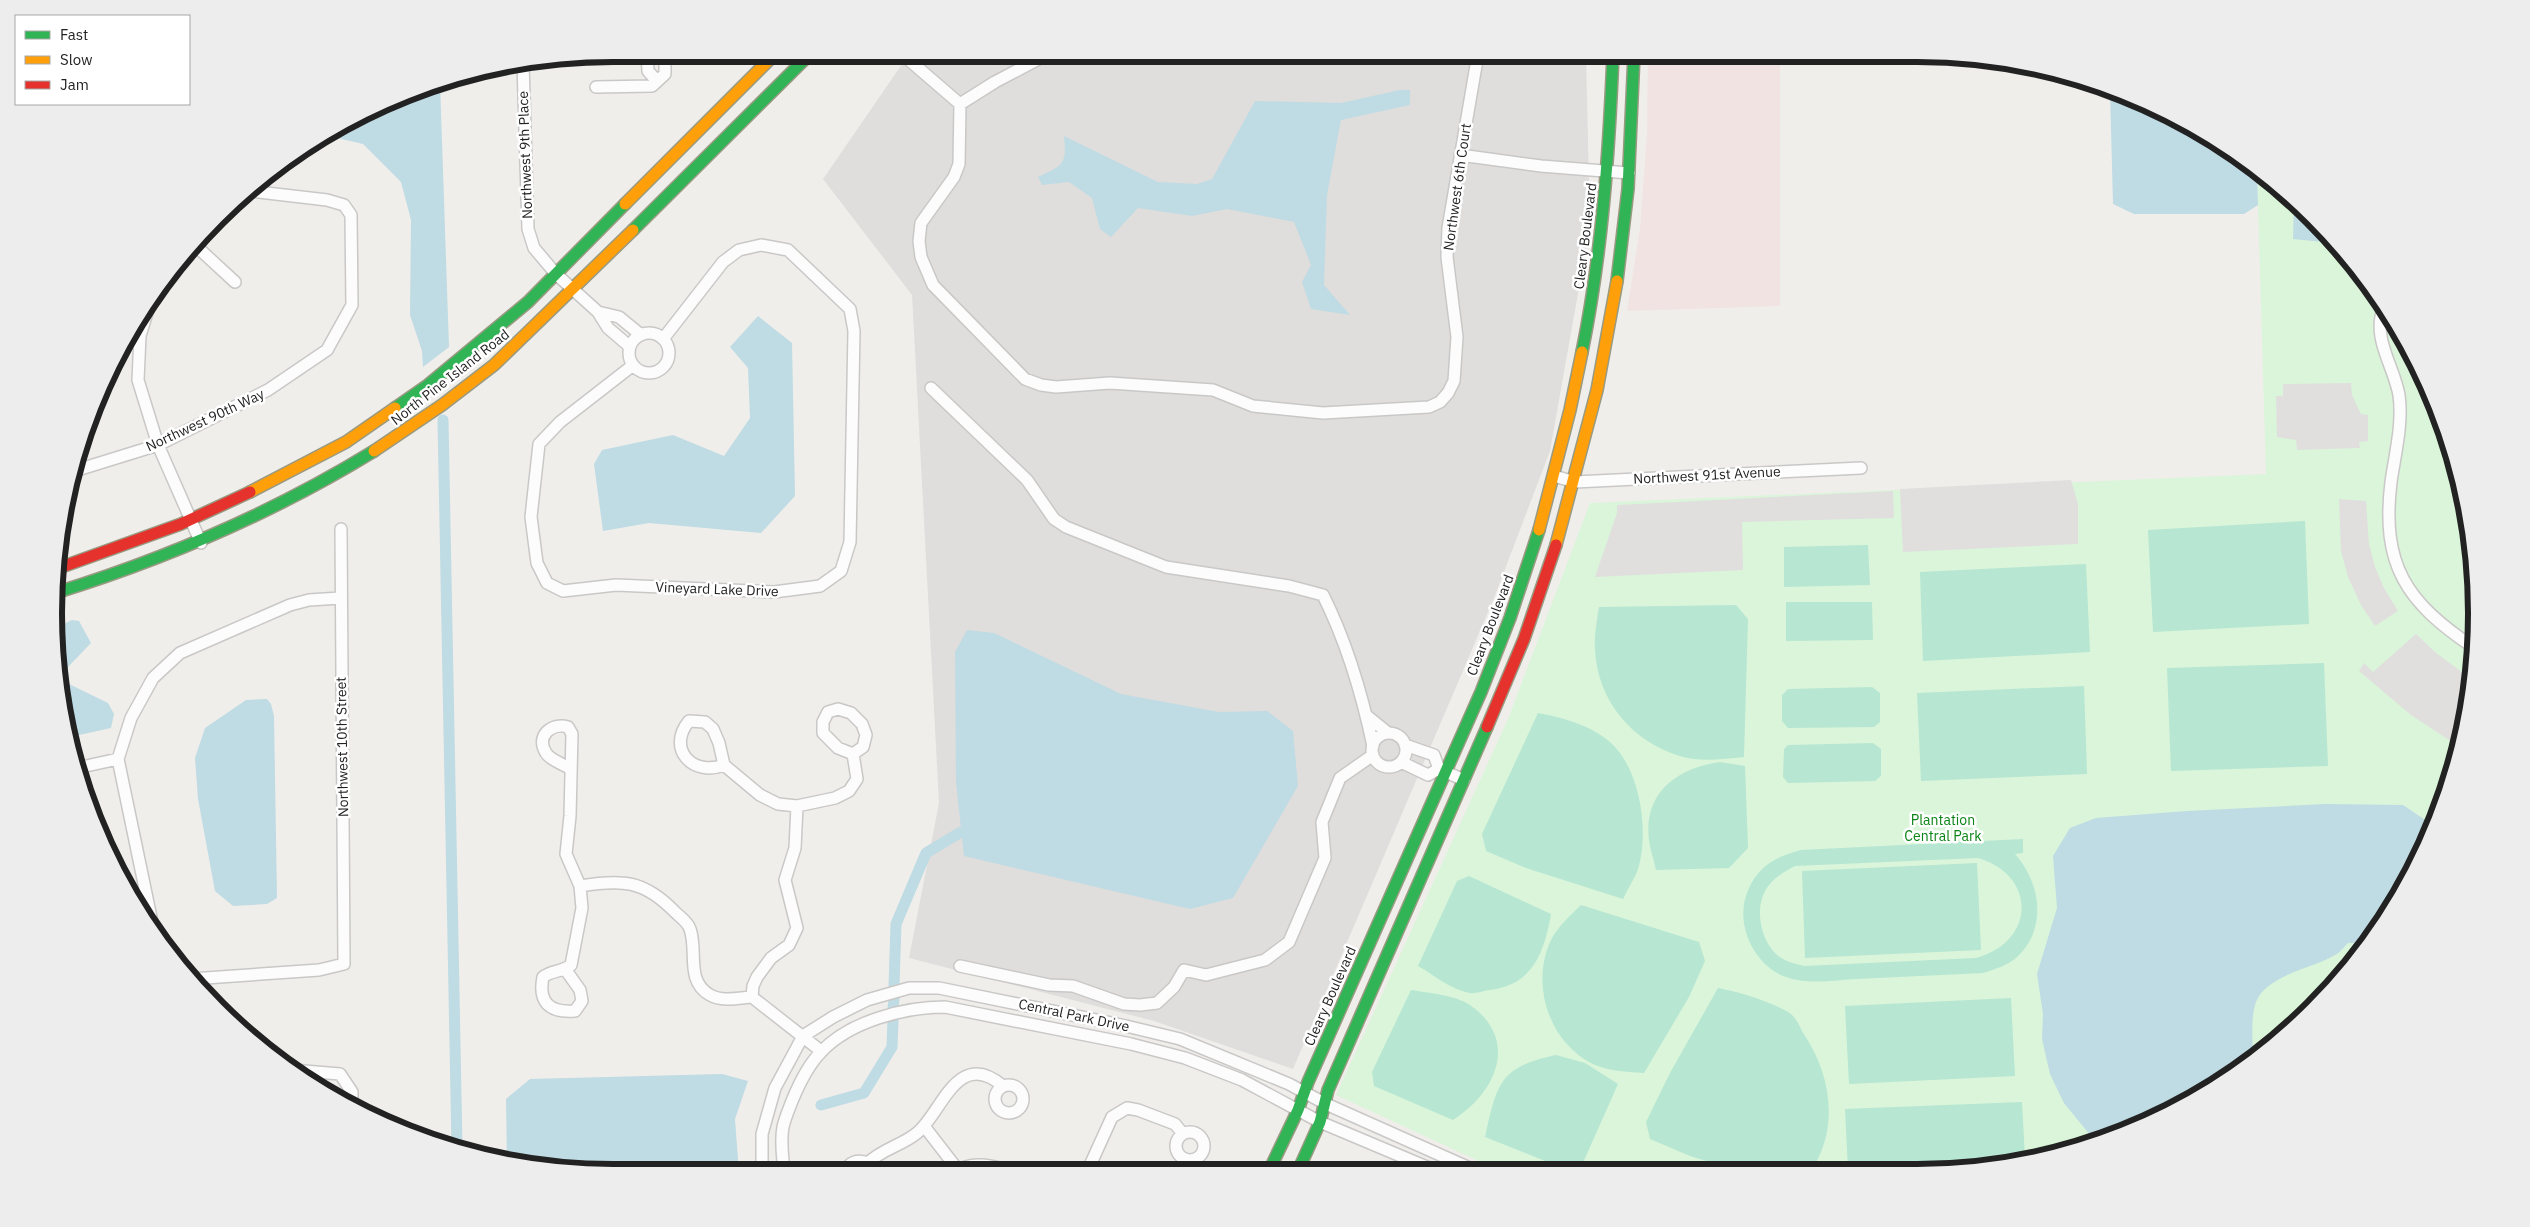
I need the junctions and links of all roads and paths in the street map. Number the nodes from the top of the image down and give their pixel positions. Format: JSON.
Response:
{"nodes":[{"id":1,"x":647,"y":62,"type":"edge"},
{"id":2,"x":665,"y":62,"type":"edge"},
{"id":3,"x":767,"y":62,"type":"edge"},
{"id":4,"x":802,"y":62,"type":"edge"},
{"id":5,"x":911,"y":62,"type":"edge"},
{"id":6,"x":1033,"y":62,"type":"edge"},
{"id":7,"x":1477,"y":62,"type":"edge"},
{"id":8,"x":1614,"y":62,"type":"edge"},
{"id":9,"x":1634,"y":62,"type":"edge"},
{"id":10,"x":523,"y":70,"type":"edge"},
{"id":11,"x":657,"y":81,"type":"junction"},
{"id":12,"x":596,"y":87,"type":"dead end"},
{"id":13,"x":960,"y":104,"type":"junction"},
{"id":14,"x":1460,"y":155,"type":"junction"},
{"id":15,"x":1608,"y":170,"type":"junction"},
{"id":16,"x":1629,"y":173,"type":"junction"},
{"id":17,"x":259,"y":192,"type":"edge"},
{"id":18,"x":200,"y":249,"type":"edge"},
{"id":19,"x":556,"y":274,"type":"junction"},
{"id":20,"x":235,"y":282,"type":"dead end"},
{"id":21,"x":573,"y":292,"type":"junction"},
{"id":22,"x":598,"y":312,"type":"junction"},
{"id":23,"x":2382,"y":318,"type":"edge"},
{"id":24,"x":143,"y":327,"type":"edge"},
{"id":25,"x":641,"y":335,"type":"junction"},
{"id":26,"x":663,"y":339,"type":"junction"},
{"id":27,"x":629,"y":346,"type":"junction"},
{"id":28,"x":632,"y":366,"type":"junction"},
{"id":29,"x":931,"y":388,"type":"dead end"},
{"id":30,"x":158,"y":445,"type":"junction"},
{"id":31,"x":1861,"y":468,"type":"dead end"},
{"id":32,"x":81,"y":470,"type":"edge"},
{"id":33,"x":1554,"y":476,"type":"junction"},
{"id":34,"x":1575,"y":482,"type":"junction"},
{"id":35,"x":191,"y":520,"type":"junction"},
{"id":36,"x":341,"y":529,"type":"dead end"},
{"id":37,"x":201,"y":543,"type":"junction"},
{"id":38,"x":65,"y":566,"type":"edge"},
{"id":39,"x":63,"y":591,"type":"edge"},
{"id":40,"x":340,"y":598,"type":"junction"},
{"id":41,"x":2466,"y":642,"type":"edge"},
{"id":42,"x":1367,"y":716,"type":"junction"},
{"id":43,"x":1388,"y":733,"type":"junction"},
{"id":44,"x":1405,"y":744,"type":"junction"},
{"id":45,"x":1373,"y":751,"type":"junction"},
{"id":46,"x":853,"y":754,"type":"dead end"},
{"id":47,"x":118,"y":759,"type":"junction"},
{"id":48,"x":1401,"y":762,"type":"junction"},
{"id":49,"x":724,"y":765,"type":"junction"},
{"id":50,"x":84,"y":766,"type":"edge"},
{"id":51,"x":570,"y":768,"type":"dead end"},
{"id":52,"x":1442,"y":771,"type":"junction"},
{"id":53,"x":1464,"y":780,"type":"junction"},
{"id":54,"x":797,"y":806,"type":"junction"},
{"id":55,"x":580,"y":886,"type":"junction"},
{"id":56,"x":150,"y":911,"type":"edge"},
{"id":57,"x":960,"y":966,"type":"dead end"},
{"id":58,"x":565,"y":970,"type":"dead end"},
{"id":59,"x":200,"y":978,"type":"edge"},
{"id":60,"x":752,"y":997,"type":"junction"},
{"id":61,"x":803,"y":1036,"type":"junction"},
{"id":62,"x":821,"y":1051,"type":"junction"},
{"id":63,"x":306,"y":1071,"type":"edge"},
{"id":64,"x":1003,"y":1086,"type":"dead end"},
{"id":65,"x":1305,"y":1092,"type":"junction"},
{"id":66,"x":352,"y":1098,"type":"edge"},
{"id":67,"x":1326,"y":1104,"type":"junction"},
{"id":68,"x":1298,"y":1110,"type":"junction"},
{"id":69,"x":1320,"y":1122,"type":"junction"},
{"id":70,"x":924,"y":1126,"type":"junction"},
{"id":71,"x":1183,"y":1134,"type":"dead end"},
{"id":72,"x":762,"y":1164,"type":"edge"},
{"id":73,"x":783,"y":1164,"type":"edge"},
{"id":74,"x":850,"y":1164,"type":"edge"},
{"id":75,"x":862,"y":1164,"type":"edge"},
{"id":76,"x":873,"y":1164,"type":"edge"},
{"id":77,"x":952,"y":1164,"type":"edge"},
{"id":78,"x":1091,"y":1164,"type":"edge"},
{"id":79,"x":1272,"y":1164,"type":"edge"},
{"id":80,"x":1301,"y":1164,"type":"edge"},
{"id":81,"x":1420,"y":1164,"type":"edge"},
{"id":82,"x":1461,"y":1164,"type":"edge"}],
"edges":[{"from":1,"to":11,"type":"street"},
{"from":2,"to":11,"type":"street"},
{"from":3,"to":19,"type":"street","name":"North Pine Island Road"},
{"from":4,"to":21,"type":"street","name":"North Pine Island Road"},
{"from":5,"to":13,"type":"street"},
{"from":6,"to":13,"type":"street"},
{"from":7,"to":14,"type":"street","name":"Northwest 6th Court"},
{"from":8,"to":15,"type":"street","name":"Cleary Boulevard"},
{"from":9,"to":16,"type":"street"},
{"from":10,"to":19,"type":"street","name":"Northwest 9th Place"},
{"from":11,"to":12,"type":"street"},
{"from":13,"to":14,"type":"street","name":"Northwest 6th Court"},
{"from":14,"to":15,"type":"street"},
{"from":15,"to":16,"type":"street"},
{"from":15,"to":33,"type":"street","name":"Cleary Boulevard"},
{"from":16,"to":34,"type":"street"},
{"from":17,"to":30,"type":"street","name":"Northwest 90th Way"},
{"from":18,"to":20,"type":"street"},
{"from":19,"to":21,"type":"street","name":"Northwest 9th Place"},
{"from":19,"to":35,"type":"street","name":"North Pine Island Road"},
{"from":21,"to":22,"type":"street","name":"Northwest 9th Place"},
{"from":21,"to":37,"type":"street","name":"North Pine Island Road"},
{"from":22,"to":25,"type":"street"},
{"from":22,"to":27,"type":"street"},
{"from":23,"to":41,"type":"street"},
{"from":24,"to":30,"type":"street"},
{"from":25,"to":26,"type":"street"},
{"from":25,"to":27,"type":"street"},
{"from":26,"to":28,"type":"street"},
{"from":26,"to":28,"type":"street","name":"Vineyard Lake Drive"},
{"from":27,"to":28,"type":"street"},
{"from":29,"to":42,"type":"street"},
{"from":30,"to":32,"type":"street","name":"Northwest 90th Way"},
{"from":30,"to":35,"type":"street"},
{"from":31,"to":34,"type":"street","name":"Northwest 91st Avenue"},
{"from":33,"to":34,"type":"street","name":"Northwest 91st Avenue"},
{"from":33,"to":52,"type":"street","name":"Cleary Boulevard"},
{"from":34,"to":53,"type":"street"},
{"from":35,"to":37,"type":"street"},
{"from":35,"to":38,"type":"street","name":"North Pine Island Road"},
{"from":36,"to":40,"type":"street","name":"Northwest 10th Street"},
{"from":37,"to":39,"type":"street","name":"North Pine Island Road"},
{"from":40,"to":47,"type":"street"},
{"from":40,"to":59,"type":"street","name":"Northwest 10th Street"},
{"from":42,"to":43,"type":"street"},
{"from":42,"to":45,"type":"street"},
{"from":43,"to":44,"type":"street"},
{"from":43,"to":45,"type":"street"},
{"from":44,"to":48,"type":"street"},
{"from":44,"to":52,"type":"street"},
{"from":45,"to":48,"type":"street"},
{"from":45,"to":57,"type":"street"},
{"from":46,"to":54,"type":"street"},
{"from":47,"to":50,"type":"street"},
{"from":47,"to":56,"type":"street"},
{"from":48,"to":52,"type":"street"},
{"from":49,"to":49,"type":"street"},
{"from":49,"to":54,"type":"street"},
{"from":51,"to":55,"type":"street"},
{"from":52,"to":53,"type":"street"},
{"from":52,"to":65,"type":"street","name":"Cleary Boulevard"},
{"from":53,"to":67,"type":"street"},
{"from":54,"to":60,"type":"street"},
{"from":55,"to":58,"type":"street"},
{"from":55,"to":60,"type":"street"},
{"from":60,"to":61,"type":"street"},
{"from":61,"to":62,"type":"street"},
{"from":61,"to":65,"type":"street","name":"Central Park Drive"},
{"from":61,"to":72,"type":"street","name":"Central Park Drive"},
{"from":62,"to":68,"type":"street","name":"Central Park Drive"},
{"from":62,"to":73,"type":"street","name":"Central Park Drive"},
{"from":63,"to":66,"type":"street"},
{"from":64,"to":70,"type":"street"},
{"from":65,"to":67,"type":"street","name":"Central Park Drive"},
{"from":65,"to":68,"type":"street","name":"Cleary Boulevard"},
{"from":67,"to":69,"type":"street"},
{"from":67,"to":82,"type":"street","name":"Central Park Drive"},
{"from":68,"to":69,"type":"street","name":"Central Park Drive"},
{"from":68,"to":79,"type":"street","name":"Cleary Boulevard"},
{"from":69,"to":80,"type":"street"},
{"from":69,"to":81,"type":"street","name":"Central Park Drive"},
{"from":70,"to":76,"type":"street"},
{"from":70,"to":77,"type":"street"},
{"from":71,"to":78,"type":"street"},
{"from":74,"to":75,"type":"street"}]}
